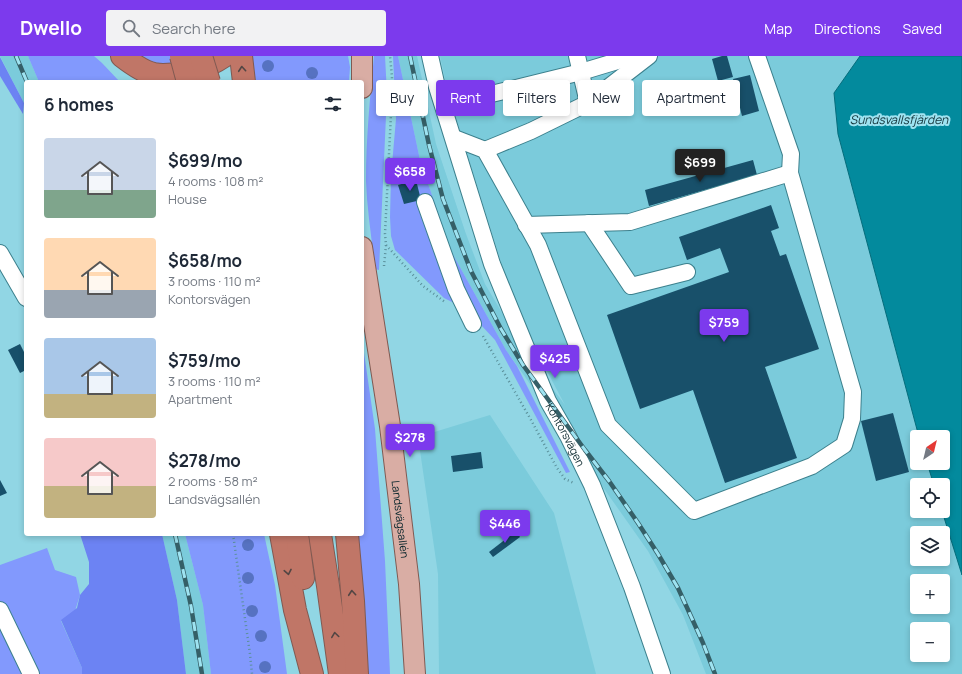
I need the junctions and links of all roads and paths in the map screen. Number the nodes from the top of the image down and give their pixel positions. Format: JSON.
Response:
{"nodes":[{"id":1,"x":180,"y":56,"type":"edge"},
{"id":2,"x":201,"y":56,"type":"edge"},
{"id":3,"x":224,"y":56,"type":"edge"},
{"id":4,"x":241,"y":56,"type":"edge"},
{"id":5,"x":362,"y":56,"type":"edge"},
{"id":6,"x":390,"y":56,"type":"edge"},
{"id":7,"x":430,"y":56,"type":"edge"},
{"id":8,"x":577,"y":56,"type":"edge"},
{"id":9,"x":634,"y":56,"type":"edge"},
{"id":10,"x":649,"y":56,"type":"edge"},
{"id":11,"x":757,"y":56,"type":"edge"},
{"id":12,"x":133,"y":68,"type":"edge"},
{"id":13,"x":581,"y":72,"type":"junction"},
{"id":14,"x":187,"y":80,"type":"edge"},
{"id":15,"x":208,"y":80,"type":"edge"},
{"id":16,"x":244,"y":80,"type":"edge"},
{"id":17,"x":362,"y":80,"type":"edge"},
{"id":18,"x":583,"y":80,"type":"edge"},
{"id":19,"x":618,"y":80,"type":"edge"},
{"id":20,"x":495,"y":93,"type":"edge"},
{"id":21,"x":578,"y":108,"type":"edge"},
{"id":22,"x":454,"y":138,"type":"junction"},
{"id":23,"x":485,"y":150,"type":"junction"},
{"id":24,"x":790,"y":173,"type":"junction"},
{"id":25,"x":425,"y":202,"type":"dead end"},
{"id":26,"x":589,"y":223,"type":"junction"},
{"id":27,"x":526,"y":225,"type":"junction"},
{"id":28,"x":385,"y":234,"type":"dead end"},
{"id":29,"x":386,"y":245,"type":"dead end"},
{"id":30,"x":0,"y":253,"type":"edge"},
{"id":31,"x":364,"y":260,"type":"edge"},
{"id":32,"x":687,"y":272,"type":"dead end"},
{"id":33,"x":24,"y":295,"type":"edge"},
{"id":34,"x":446,"y":304,"type":"dead end"},
{"id":35,"x":473,"y":324,"type":"dead end"},
{"id":36,"x":234,"y":536,"type":"edge"},
{"id":37,"x":281,"y":536,"type":"edge"},
{"id":38,"x":297,"y":536,"type":"edge"},
{"id":39,"x":320,"y":536,"type":"edge"},
{"id":40,"x":347,"y":536,"type":"edge"},
{"id":41,"x":0,"y":610,"type":"edge"},
{"id":42,"x":31,"y":674,"type":"edge"},
{"id":43,"x":252,"y":674,"type":"edge"},
{"id":44,"x":312,"y":674,"type":"edge"},
{"id":45,"x":315,"y":674,"type":"edge"},
{"id":46,"x":340,"y":674,"type":"edge"},
{"id":47,"x":357,"y":674,"type":"edge"},
{"id":48,"x":415,"y":674,"type":"edge"},
{"id":49,"x":662,"y":674,"type":"edge"}],
"edges":[{"from":1,"to":14,"type":"highway","bridge":true},
{"from":2,"to":15,"type":"highway","bridge":true},
{"from":3,"to":12,"type":"highway"},
{"from":16,"to":4,"type":"highway","one_way":true},
{"from":5,"to":17,"type":"main road"},
{"from":6,"to":28,"type":"path"},
{"from":7,"to":22,"type":"street","name":"Kontorsvägen"},
{"from":8,"to":13,"type":"street"},
{"from":9,"to":13,"type":"street"},
{"from":10,"to":19,"type":"street"},
{"from":11,"to":24,"type":"street"},
{"from":13,"to":18,"type":"street"},
{"from":13,"to":20,"type":"street"},
{"from":21,"to":23,"type":"street"},
{"from":22,"to":23,"type":"street"},
{"from":22,"to":49,"type":"street","name":"Kontorsvägen"},
{"from":23,"to":27,"type":"street"},
{"from":24,"to":26,"type":"street"},
{"from":24,"to":27,"type":"street"},
{"from":25,"to":35,"type":"street"},
{"from":26,"to":27,"type":"street"},
{"from":26,"to":32,"type":"street"},
{"from":29,"to":34,"type":"path"},
{"from":30,"to":33,"type":"street"},
{"from":31,"to":48,"type":"main road","name":"Landsvägsallén"},
{"from":36,"to":43,"type":"path"},
{"from":37,"to":44,"type":"highway","one_way":true},
{"from":38,"to":45,"type":"highway"},
{"from":46,"to":39,"type":"highway","one_way":true},
{"from":47,"to":40,"type":"highway","one_way":true},
{"from":41,"to":42,"type":"street"}]}
